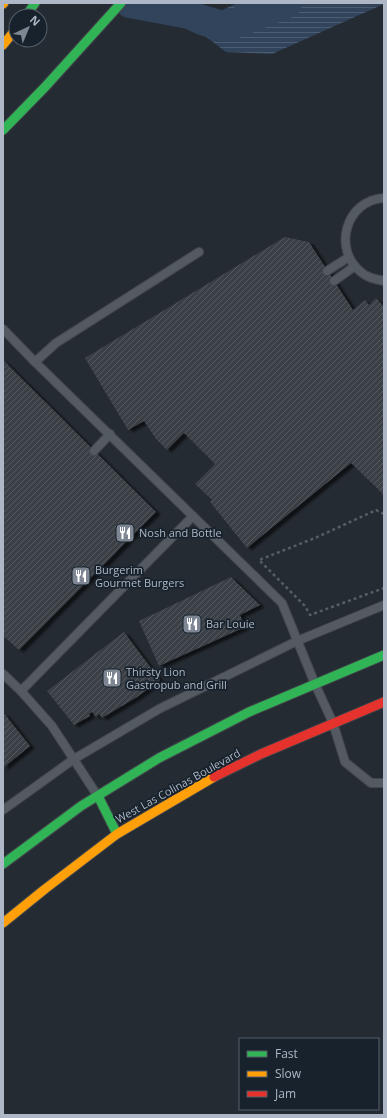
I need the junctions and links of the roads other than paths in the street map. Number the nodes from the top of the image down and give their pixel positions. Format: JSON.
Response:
{"nodes":[{"id":1,"x":121,"y":3,"type":"edge"},
{"id":2,"x":3,"y":130,"type":"edge"},
{"id":3,"x":384,"y":198,"type":"edge"},
{"id":4,"x":199,"y":252,"type":"dead end"},
{"id":5,"x":349,"y":257,"type":"junction"},
{"id":6,"x":355,"y":266,"type":"junction"},
{"id":7,"x":327,"y":271,"type":"dead end"},
{"id":8,"x":334,"y":281,"type":"dead end"},
{"id":9,"x":384,"y":281,"type":"edge"},
{"id":10,"x":3,"y":329,"type":"edge"},
{"id":11,"x":35,"y":362,"type":"junction"},
{"id":12,"x":110,"y":434,"type":"junction"},
{"id":13,"x":94,"y":451,"type":"dead end"},
{"id":14,"x":193,"y":516,"type":"junction"},
{"id":15,"x":384,"y":605,"type":"edge"},
{"id":16,"x":297,"y":641,"type":"junction"},
{"id":17,"x":384,"y":655,"type":"edge"},
{"id":18,"x":3,"y":674,"type":"edge"},
{"id":19,"x":315,"y":684,"type":"junction"},
{"id":20,"x":21,"y":692,"type":"junction"},
{"id":21,"x":384,"y":702,"type":"edge"},
{"id":22,"x":333,"y":723,"type":"junction"},
{"id":23,"x":74,"y":758,"type":"junction"},
{"id":24,"x":384,"y":784,"type":"edge"},
{"id":25,"x":98,"y":796,"type":"junction"},
{"id":26,"x":3,"y":810,"type":"edge"},
{"id":27,"x":117,"y":834,"type":"junction"},
{"id":28,"x":3,"y":864,"type":"edge"},
{"id":29,"x":3,"y":923,"type":"edge"}],
"edges":[{"from":1,"to":2,"type":"main road"},
{"from":3,"to":5,"type":"lane"},
{"from":4,"to":11,"type":"lane"},
{"from":5,"to":6,"type":"lane"},
{"from":5,"to":7,"type":"lane"},
{"from":6,"to":8,"type":"lane"},
{"from":6,"to":9,"type":"lane"},
{"from":10,"to":11,"type":"lane"},
{"from":11,"to":12,"type":"lane"},
{"from":12,"to":13,"type":"lane"},
{"from":12,"to":14,"type":"lane"},
{"from":14,"to":16,"type":"lane"},
{"from":14,"to":20,"type":"lane"},
{"from":15,"to":16,"type":"lane"},
{"from":16,"to":19,"type":"lane"},
{"from":16,"to":23,"type":"lane"},
{"from":17,"to":19,"type":"main road"},
{"from":18,"to":20,"type":"lane"},
{"from":19,"to":22,"type":"lane"},
{"from":19,"to":25,"type":"main road"},
{"from":20,"to":23,"type":"lane"},
{"from":21,"to":22,"type":"main road","name":"West Las Colinas Boulevard"},
{"from":22,"to":24,"type":"lane"},
{"from":22,"to":27,"type":"main road","name":"West Las Colinas Boulevard"},
{"from":23,"to":25,"type":"lane"},
{"from":23,"to":26,"type":"lane"},
{"from":25,"to":27,"type":"main road"},
{"from":25,"to":28,"type":"main road"},
{"from":27,"to":29,"type":"main road","name":"West Las Colinas Boulevard"}]}
